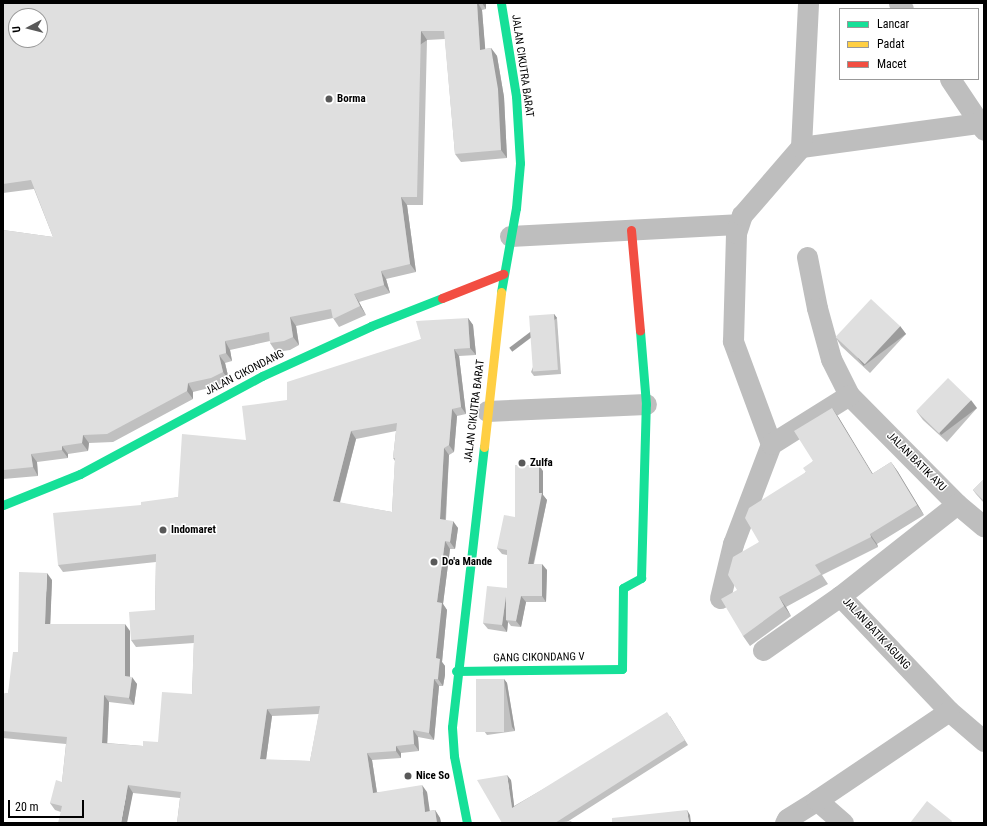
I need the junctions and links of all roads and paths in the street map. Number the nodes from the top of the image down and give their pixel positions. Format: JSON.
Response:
{"nodes":[{"id":1,"x":501,"y":3,"type":"edge"},
{"id":2,"x":808,"y":3,"type":"edge"},
{"id":3,"x":951,"y":80,"type":"edge"},
{"id":4,"x":982,"y":126,"type":"edge"},
{"id":5,"x":801,"y":147,"type":"junction"},
{"id":6,"x":738,"y":224,"type":"junction"},
{"id":7,"x":631,"y":230,"type":"junction"},
{"id":8,"x":510,"y":236,"type":"junction"},
{"id":9,"x":806,"y":257,"type":"dead end"},
{"id":10,"x":503,"y":274,"type":"junction"},
{"id":11,"x":849,"y":395,"type":"junction"},
{"id":12,"x":646,"y":404,"type":"junction"},
{"id":13,"x":487,"y":411,"type":"junction"},
{"id":14,"x":771,"y":444,"type":"junction"},
{"id":15,"x":957,"y":504,"type":"junction"},
{"id":16,"x":3,"y":505,"type":"edge"},
{"id":17,"x":984,"y":527,"type":"edge"},
{"id":18,"x":840,"y":596,"type":"junction"},
{"id":19,"x":720,"y":598,"type":"edge"},
{"id":20,"x":763,"y":650,"type":"dead end"},
{"id":21,"x":456,"y":671,"type":"junction"},
{"id":22,"x":949,"y":711,"type":"junction"},
{"id":23,"x":984,"y":741,"type":"edge"},
{"id":24,"x":817,"y":800,"type":"junction"},
{"id":25,"x":467,"y":823,"type":"edge"},
{"id":26,"x":785,"y":823,"type":"edge"},
{"id":27,"x":843,"y":823,"type":"edge"}],
"edges":[{"from":1,"to":8,"type":"street","name":"JALAN CIKUTRA BARAT"},
{"from":2,"to":5,"type":"street"},
{"from":3,"to":4,"type":"street"},
{"from":4,"to":5,"type":"street"},
{"from":5,"to":6,"type":"street"},
{"from":6,"to":7,"type":"street"},
{"from":6,"to":14,"type":"street"},
{"from":7,"to":8,"type":"street"},
{"from":7,"to":12,"type":"street"},
{"from":8,"to":10,"type":"street","name":"JALAN CIKUTRA BARAT"},
{"from":9,"to":11,"type":"street","name":"JALAN BATIK AYU"},
{"from":10,"to":13,"type":"street","name":"JALAN CIKUTRA BARAT"},
{"from":10,"to":16,"type":"street","name":"JALAN CIKONDANG"},
{"from":11,"to":14,"type":"street"},
{"from":11,"to":15,"type":"street","name":"JALAN BATIK AYU"},
{"from":12,"to":13,"type":"street"},
{"from":12,"to":21,"type":"street","name":"GANG CIKONDANG V"},
{"from":13,"to":21,"type":"street","name":"JALAN CIKUTRA BARAT"},
{"from":14,"to":19,"type":"street"},
{"from":15,"to":17,"type":"street","name":"JALAN BATIK AYU"},
{"from":15,"to":18,"type":"street","name":"JALAN BATIK AGUNG"},
{"from":18,"to":20,"type":"street"},
{"from":18,"to":22,"type":"street","name":"JALAN BATIK AGUNG"},
{"from":21,"to":25,"type":"street","name":"JALAN CIKUTRA BARAT"},
{"from":22,"to":23,"type":"street","name":"JALAN BATIK AGUNG"},
{"from":22,"to":24,"type":"street"},
{"from":24,"to":26,"type":"street"},
{"from":24,"to":27,"type":"street"}]}
